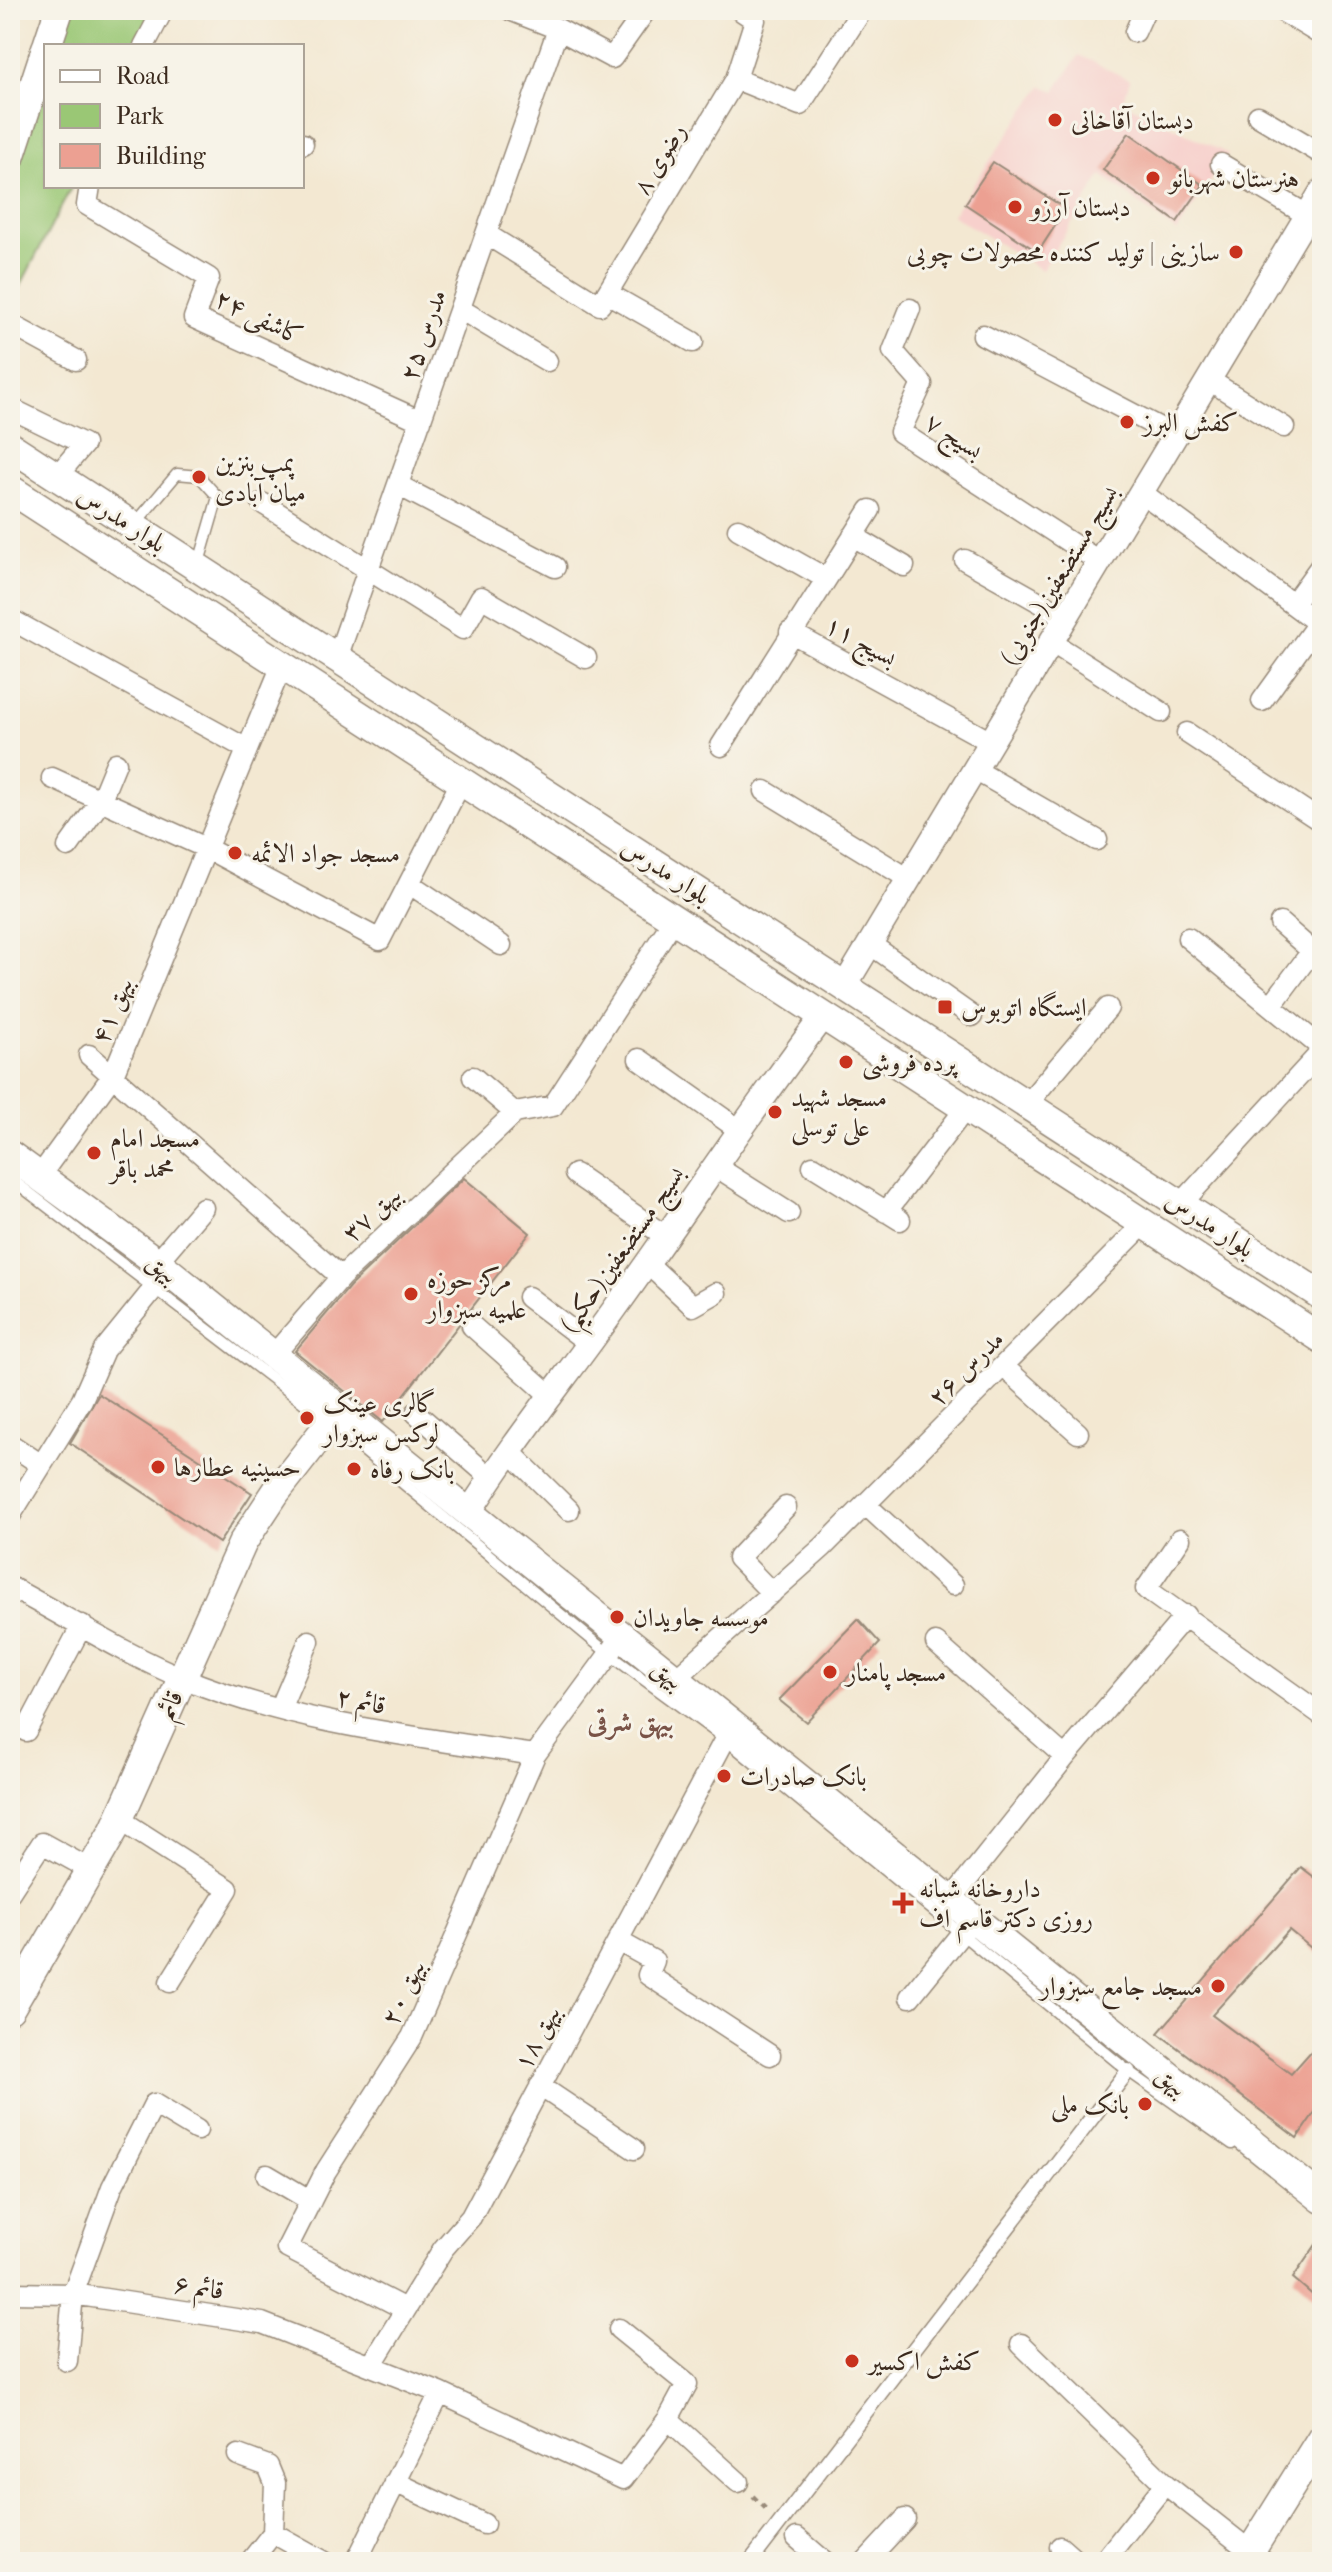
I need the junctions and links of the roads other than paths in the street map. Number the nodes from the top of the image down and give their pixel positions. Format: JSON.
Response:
{"nodes":[{"id":1,"x":59,"y":10,"type":"edge"},
{"id":2,"x":163,"y":10,"type":"edge"},
{"id":3,"x":510,"y":10,"type":"edge"},
{"id":4,"x":646,"y":10,"type":"edge"},
{"id":5,"x":740,"y":10,"type":"edge"},
{"id":6,"x":862,"y":10,"type":"edge"},
{"id":7,"x":1145,"y":10,"type":"edge"},
{"id":8,"x":1284,"y":10,"type":"edge"},
{"id":9,"x":558,"y":29,"type":"junction"},
{"id":10,"x":1135,"y":32,"type":"dead end"},
{"id":11,"x":1322,"y":33,"type":"edge"},
{"id":12,"x":47,"y":44,"type":"edge"},
{"id":13,"x":145,"y":44,"type":"edge"},
{"id":14,"x":44,"y":52,"type":"edge"},
{"id":15,"x":736,"y":79,"type":"junction"},
{"id":16,"x":16,"y":116,"type":"edge"},
{"id":17,"x":1258,"y":116,"type":"dead end"},
{"id":18,"x":1322,"y":154,"type":"edge"},
{"id":19,"x":10,"y":158,"type":"edge"},
{"id":20,"x":1221,"y":164,"type":"dead end"},
{"id":21,"x":1322,"y":191,"type":"edge"},
{"id":22,"x":89,"y":196,"type":"edge"},
{"id":23,"x":1307,"y":215,"type":"junction"},
{"id":24,"x":486,"y":234,"type":"junction"},
{"id":25,"x":607,"y":293,"type":"junction"},
{"id":26,"x":460,"y":309,"type":"junction"},
{"id":27,"x":910,"y":309,"type":"dead end"},
{"id":28,"x":10,"y":324,"type":"edge"},
{"id":29,"x":983,"y":335,"type":"dead end"},
{"id":30,"x":693,"y":342,"type":"dead end"},
{"id":31,"x":76,"y":360,"type":"dead end"},
{"id":32,"x":547,"y":361,"type":"dead end"},
{"id":33,"x":1209,"y":380,"type":"junction"},
{"id":34,"x":10,"y":408,"type":"edge"},
{"id":35,"x":421,"y":421,"type":"junction"},
{"id":36,"x":1284,"y":427,"type":"dead end"},
{"id":37,"x":1175,"y":436,"type":"junction"},
{"id":38,"x":10,"y":446,"type":"edge"},
{"id":39,"x":57,"y":476,"type":"junction"},
{"id":40,"x":398,"y":485,"type":"junction"},
{"id":41,"x":1141,"y":492,"type":"junction"},
{"id":42,"x":13,"y":493,"type":"edge"},
{"id":43,"x":262,"y":503,"type":"dead end"},
{"id":44,"x":870,"y":510,"type":"dead end"},
{"id":45,"x":134,"y":526,"type":"junction"},
{"id":46,"x":738,"y":529,"type":"dead end"},
{"id":47,"x":853,"y":536,"type":"junction"},
{"id":48,"x":965,"y":560,"type":"dead end"},
{"id":49,"x":1100,"y":562,"type":"junction"},
{"id":50,"x":1322,"y":564,"type":"edge"},
{"id":51,"x":904,"y":566,"type":"dead end"},
{"id":52,"x":555,"y":567,"type":"dead end"},
{"id":53,"x":197,"y":568,"type":"junction"},
{"id":54,"x":369,"y":569,"type":"junction"},
{"id":55,"x":825,"y":578,"type":"junction"},
{"id":56,"x":1293,"y":604,"type":"junction"},
{"id":57,"x":1066,"y":617,"type":"junction"},
{"id":58,"x":10,"y":619,"type":"edge"},
{"id":59,"x":1320,"y":624,"type":"edge"},
{"id":60,"x":790,"y":632,"type":"junction"},
{"id":61,"x":1051,"y":642,"type":"junction"},
{"id":62,"x":337,"y":658,"type":"junction"},
{"id":63,"x":586,"y":658,"type":"dead end"},
{"id":64,"x":282,"y":665,"type":"junction"},
{"id":65,"x":1262,"y":701,"type":"dead end"},
{"id":66,"x":1161,"y":712,"type":"dead end"},
{"id":67,"x":1187,"y":733,"type":"dead end"},
{"id":68,"x":991,"y":742,"type":"junction"},
{"id":69,"x":721,"y":746,"type":"dead end"},
{"id":70,"x":247,"y":749,"type":"junction"},
{"id":71,"x":116,"y":763,"type":"dead end"},
{"id":72,"x":975,"y":770,"type":"junction"},
{"id":73,"x":52,"y":778,"type":"dead end"},
{"id":74,"x":461,"y":782,"type":"junction"},
{"id":75,"x":765,"y":791,"type":"dead end"},
{"id":76,"x":100,"y":802,"type":"junction"},
{"id":77,"x":1320,"y":815,"type":"edge"},
{"id":78,"x":1097,"y":840,"type":"dead end"},
{"id":79,"x":623,"y":843,"type":"junction"},
{"id":80,"x":68,"y":847,"type":"dead end"},
{"id":81,"x":206,"y":848,"type":"junction"},
{"id":82,"x":604,"y":874,"type":"junction"},
{"id":83,"x":909,"y":879,"type":"junction"},
{"id":84,"x":410,"y":884,"type":"junction"},
{"id":85,"x":674,"y":919,"type":"junction"},
{"id":86,"x":1280,"y":923,"type":"dead end"},
{"id":87,"x":1188,"y":938,"type":"dead end"},
{"id":88,"x":870,"y":944,"type":"junction"},
{"id":89,"x":501,"y":945,"type":"dead end"},
{"id":90,"x":844,"y":987,"type":"junction"},
{"id":91,"x":1271,"y":1006,"type":"junction"},
{"id":92,"x":1108,"y":1008,"type":"dead end"},
{"id":93,"x":823,"y":1016,"type":"junction"},
{"id":94,"x":972,"y":1016,"type":"dead end"},
{"id":95,"x":1322,"y":1049,"type":"edge"},
{"id":96,"x":89,"y":1055,"type":"dead end"},
{"id":97,"x":639,"y":1059,"type":"dead end"},
{"id":98,"x":113,"y":1075,"type":"junction"},
{"id":99,"x":473,"y":1077,"type":"dead end"},
{"id":100,"x":966,"y":1108,"type":"junction"},
{"id":101,"x":1038,"y":1112,"type":"junction"},
{"id":102,"x":515,"y":1113,"type":"junction"},
{"id":103,"x":738,"y":1129,"type":"junction"},
{"id":104,"x":1032,"y":1151,"type":"junction"},
{"id":105,"x":10,"y":1155,"type":"edge"},
{"id":106,"x":716,"y":1163,"type":"junction"},
{"id":107,"x":813,"y":1166,"type":"dead end"},
{"id":108,"x":575,"y":1174,"type":"dead end"},
{"id":109,"x":39,"y":1177,"type":"junction"},
{"id":110,"x":10,"y":1178,"type":"edge"},
{"id":111,"x":1180,"y":1205,"type":"junction"},
{"id":112,"x":203,"y":1208,"type":"dead end"},
{"id":113,"x":789,"y":1213,"type":"dead end"},
{"id":114,"x":1144,"y":1224,"type":"junction"},
{"id":115,"x":665,"y":1236,"type":"junction"},
{"id":116,"x":648,"y":1264,"type":"junction"},
{"id":117,"x":156,"y":1274,"type":"junction"},
{"id":118,"x":341,"y":1277,"type":"junction"},
{"id":119,"x":716,"y":1293,"type":"dead end"},
{"id":120,"x":1322,"y":1296,"type":"edge"},
{"id":121,"x":528,"y":1297,"type":"dead end"},
{"id":122,"x":472,"y":1326,"type":"dead end"},
{"id":123,"x":1322,"y":1339,"type":"edge"},
{"id":124,"x":590,"y":1344,"type":"junction"},
{"id":125,"x":272,"y":1357,"type":"junction"},
{"id":126,"x":1004,"y":1367,"type":"junction"},
{"id":127,"x":552,"y":1397,"type":"junction"},
{"id":128,"x":416,"y":1413,"type":"dead end"},
{"id":129,"x":335,"y":1416,"type":"junction"},
{"id":130,"x":1078,"y":1433,"type":"dead end"},
{"id":131,"x":10,"y":1444,"type":"edge"},
{"id":132,"x":509,"y":1451,"type":"junction"},
{"id":133,"x":40,"y":1464,"type":"junction"},
{"id":134,"x":490,"y":1477,"type":"junction"},
{"id":135,"x":866,"y":1505,"type":"junction"},
{"id":136,"x":786,"y":1507,"type":"dead end"},
{"id":137,"x":569,"y":1510,"type":"dead end"},
{"id":138,"x":468,"y":1514,"type":"junction"},
{"id":139,"x":10,"y":1516,"type":"edge"},
{"id":140,"x":1180,"y":1539,"type":"dead end"},
{"id":141,"x":953,"y":1585,"type":"dead end"},
{"id":142,"x":10,"y":1587,"type":"edge"},
{"id":143,"x":772,"y":1593,"type":"junction"},
{"id":144,"x":1186,"y":1615,"type":"junction"},
{"id":145,"x":82,"y":1625,"type":"junction"},
{"id":146,"x":309,"y":1641,"type":"dead end"},
{"id":147,"x":936,"y":1643,"type":"dead end"},
{"id":148,"x":615,"y":1646,"type":"junction"},
{"id":149,"x":182,"y":1677,"type":"junction"},
{"id":150,"x":675,"y":1679,"type":"junction"},
{"id":151,"x":280,"y":1709,"type":"junction"},
{"id":152,"x":1322,"y":1715,"type":"edge"},
{"id":153,"x":26,"y":1731,"type":"dead end"},
{"id":154,"x":729,"y":1732,"type":"junction"},
{"id":155,"x":535,"y":1755,"type":"junction"},
{"id":156,"x":1065,"y":1757,"type":"junction"},
{"id":157,"x":119,"y":1819,"type":"junction"},
{"id":158,"x":91,"y":1870,"type":"junction"},
{"id":159,"x":10,"y":1892,"type":"edge"},
{"id":160,"x":951,"y":1900,"type":"junction"},
{"id":161,"x":967,"y":1926,"type":"junction"},
{"id":162,"x":618,"y":1941,"type":"junction"},
{"id":163,"x":170,"y":1982,"type":"dead end"},
{"id":164,"x":910,"y":1997,"type":"dead end"},
{"id":165,"x":10,"y":2009,"type":"edge"},
{"id":166,"x":770,"y":2055,"type":"dead end"},
{"id":167,"x":1128,"y":2071,"type":"junction"},
{"id":168,"x":540,"y":2086,"type":"junction"},
{"id":169,"x":197,"y":2130,"type":"dead end"},
{"id":170,"x":634,"y":2149,"type":"dead end"},
{"id":171,"x":267,"y":2175,"type":"dead end"},
{"id":172,"x":1322,"y":2199,"type":"edge"},
{"id":173,"x":311,"y":2201,"type":"junction"},
{"id":174,"x":1322,"y":2206,"type":"edge"},
{"id":175,"x":10,"y":2293,"type":"edge"},
{"id":176,"x":73,"y":2294,"type":"junction"},
{"id":177,"x":405,"y":2309,"type":"junction"},
{"id":178,"x":619,"y":2329,"type":"dead end"},
{"id":179,"x":1021,"y":2344,"type":"dead end"},
{"id":180,"x":67,"y":2361,"type":"dead end"},
{"id":181,"x":372,"y":2364,"type":"junction"},
{"id":182,"x":440,"y":2393,"type":"junction"},
{"id":183,"x":668,"y":2419,"type":"junction"},
{"id":184,"x":1322,"y":2437,"type":"edge"},
{"id":185,"x":238,"y":2455,"type":"dead end"},
{"id":186,"x":395,"y":2482,"type":"junction"},
{"id":187,"x":738,"y":2482,"type":"road end"},
{"id":188,"x":1165,"y":2484,"type":"junction"},
{"id":189,"x":905,"y":2519,"type":"dead end"},
{"id":190,"x":484,"y":2524,"type":"dead end"},
{"id":191,"x":273,"y":2533,"type":"junction"},
{"id":192,"x":797,"y":2538,"type":"dead end"},
{"id":193,"x":1060,"y":2547,"type":"dead end"},
{"id":194,"x":1253,"y":2559,"type":"edge"},
{"id":195,"x":250,"y":2562,"type":"edge"},
{"id":196,"x":325,"y":2562,"type":"edge"},
{"id":197,"x":356,"y":2562,"type":"edge"},
{"id":198,"x":750,"y":2562,"type":"edge"},
{"id":199,"x":825,"y":2562,"type":"edge"},
{"id":200,"x":865,"y":2562,"type":"edge"},
{"id":201,"x":1077,"y":2562,"type":"edge"},
{"id":202,"x":1103,"y":2562,"type":"edge"}],
"edges":[{"from":1,"to":12,"type":"main road"},
{"from":2,"to":13,"type":"street"},
{"from":3,"to":9,"type":"street"},
{"from":4,"to":9,"type":"street"},
{"from":5,"to":15,"type":"street","name":"رضوی ۸"},
{"from":6,"to":15,"type":"street"},
{"from":7,"to":10,"type":"street"},
{"from":8,"to":11,"type":"street"},
{"from":9,"to":24,"type":"street","name":"مدرس ۲۵"},
{"from":14,"to":16,"type":"main road"},
{"from":15,"to":25,"type":"street","name":"رضوی ۸"},
{"from":16,"to":19,"type":"main road"},
{"from":17,"to":18,"type":"street"},
{"from":20,"to":23,"type":"street"},
{"from":21,"to":23,"type":"street","name":"بسیج مستضعفین(جنوبی)"},
{"from":22,"to":35,"type":"street","name":"کاشفی ۲۴"},
{"from":23,"to":33,"type":"street","name":"بسیج مستضعفین(جنوبی)"},
{"from":24,"to":25,"type":"street"},
{"from":24,"to":26,"type":"street","name":"مدرس ۲۵"},
{"from":25,"to":30,"type":"street"},
{"from":26,"to":32,"type":"street"},
{"from":26,"to":35,"type":"street","name":"مدرس ۲۵"},
{"from":27,"to":49,"type":"street","name":"بسیج ۷"},
{"from":28,"to":31,"type":"street"},
{"from":29,"to":37,"type":"street"},
{"from":33,"to":36,"type":"street"},
{"from":33,"to":37,"type":"street","name":"بسیج مستضعفین(جنوبی)"},
{"from":34,"to":39,"type":"street"},
{"from":35,"to":40,"type":"street","name":"مدرس ۲۵"},
{"from":37,"to":41,"type":"street","name":"بسیج مستضعفین(جنوبی)"},
{"from":38,"to":39,"type":"main road","name":"بلوار مدرس"},
{"from":39,"to":45,"type":"main road","name":"بلوار مدرس"},
{"from":40,"to":52,"type":"street"},
{"from":40,"to":54,"type":"street","name":"مدرس ۲۵"},
{"from":41,"to":49,"type":"street","name":"بسیج مستضعفین(جنوبی)"},
{"from":41,"to":56,"type":"street"},
{"from":42,"to":64,"type":"main road","name":"بلوار مدرس"},
{"from":43,"to":54,"type":"street"},
{"from":44,"to":47,"type":"street","name":"بسیج ۱۱"},
{"from":45,"to":53,"type":"main road","name":"بلوار مدرس"},
{"from":45,"to":53,"type":"lane"},
{"from":46,"to":55,"type":"street"},
{"from":47,"to":51,"type":"street"},
{"from":47,"to":55,"type":"street","name":"بسیج ۱۱"},
{"from":48,"to":57,"type":"street"},
{"from":49,"to":57,"type":"street","name":"بسیج مستضعفین(جنوبی)"},
{"from":50,"to":56,"type":"street"},
{"from":53,"to":62,"type":"main road","name":"بلوار مدرس"},
{"from":54,"to":62,"type":"street","name":"مدرس ۲۵"},
{"from":54,"to":63,"type":"street"},
{"from":55,"to":60,"type":"street","name":"بسیج ۱۱"},
{"from":56,"to":59,"type":"street"},
{"from":57,"to":61,"type":"street","name":"بسیج مستضعفین(جنوبی)"},
{"from":58,"to":70,"type":"street"},
{"from":59,"to":65,"type":"street"},
{"from":60,"to":68,"type":"street","name":"بسیج ۱۱"},
{"from":60,"to":69,"type":"street"},
{"from":61,"to":66,"type":"street"},
{"from":61,"to":68,"type":"street","name":"بسیج مستضعفین(جنوبی)"},
{"from":62,"to":79,"type":"main road","name":"بلوار مدرس"},
{"from":64,"to":70,"type":"street","name":"بیهق ۴۱"},
{"from":64,"to":74,"type":"main road","name":"بلوار مدرس"},
{"from":67,"to":77,"type":"street"},
{"from":68,"to":72,"type":"street","name":"بسیج مستضعفین(جنوبی)"},
{"from":70,"to":81,"type":"street","name":"بیهق ۴۱"},
{"from":71,"to":76,"type":"street"},
{"from":72,"to":78,"type":"street"},
{"from":72,"to":83,"type":"street","name":"بسیج مستضعفین(جنوبی)"},
{"from":73,"to":76,"type":"street"},
{"from":74,"to":82,"type":"main road","name":"بلوار مدرس"},
{"from":74,"to":84,"type":"street"},
{"from":75,"to":83,"type":"street"},
{"from":76,"to":80,"type":"street"},
{"from":76,"to":81,"type":"street"},
{"from":79,"to":82,"type":"main road"},
{"from":79,"to":90,"type":"main road","name":"بلوار مدرس"},
{"from":81,"to":84,"type":"street"},
{"from":81,"to":98,"type":"street","name":"بیهق ۴۱"},
{"from":82,"to":85,"type":"main road","name":"بلوار مدرس"},
{"from":83,"to":88,"type":"street","name":"بسیج مستضعفین(جنوبی)"},
{"from":84,"to":89,"type":"street"},
{"from":85,"to":93,"type":"main road","name":"بلوار مدرس"},
{"from":85,"to":102,"type":"street"},
{"from":86,"to":91,"type":"street"},
{"from":87,"to":91,"type":"street"},
{"from":88,"to":90,"type":"street","name":"بسیج مستضعفین(جنوبی)"},
{"from":88,"to":94,"type":"street"},
{"from":90,"to":101,"type":"main road","name":"بلوار مدرس"},
{"from":91,"to":95,"type":"street"},
{"from":92,"to":101,"type":"street"},
{"from":93,"to":100,"type":"main road","name":"بلوار مدرس"},
{"from":93,"to":103,"type":"street","name":"بسیج مستضعفین(حکیم)"},
{"from":95,"to":111,"type":"street"},
{"from":96,"to":98,"type":"street"},
{"from":97,"to":103,"type":"street"},
{"from":98,"to":109,"type":"street","name":"بیهق ۴۱"},
{"from":98,"to":118,"type":"street"},
{"from":99,"to":102,"type":"street"},
{"from":100,"to":104,"type":"main road","name":"بلوار مدرس"},
{"from":100,"to":107,"type":"street"},
{"from":101,"to":104,"type":"main road"},
{"from":101,"to":111,"type":"main road","name":"بلوار مدرس"},
{"from":102,"to":118,"type":"street","name":"بیهق ۳۷"},
{"from":103,"to":106,"type":"street","name":"بسیج مستضعفین(حکیم)"},
{"from":104,"to":114,"type":"main road","name":"بلوار مدرس"},
{"from":105,"to":109,"type":"main road","name":"بیهق"},
{"from":106,"to":113,"type":"street"},
{"from":106,"to":115,"type":"street","name":"بسیج مستضعفین(حکیم)"},
{"from":108,"to":115,"type":"street"},
{"from":109,"to":117,"type":"main road","name":"بیهق"},
{"from":110,"to":117,"type":"lane"},
{"from":111,"to":120,"type":"main road","name":"بلوار مدرس"},
{"from":112,"to":117,"type":"street"},
{"from":114,"to":123,"type":"main road","name":"بلوار مدرس"},
{"from":114,"to":126,"type":"street","name":"مدرس ۲۶"},
{"from":115,"to":116,"type":"street","name":"بسیج مستضعفین(حکیم)"},
{"from":116,"to":119,"type":"street"},
{"from":116,"to":124,"type":"street","name":"بسیج مستضعفین(حکیم)"},
{"from":117,"to":125,"type":"main road","name":"بیهق"},
{"from":117,"to":129,"type":"lane"},
{"from":117,"to":133,"type":"street"},
{"from":118,"to":125,"type":"street","name":"بیهق ۳۷"},
{"from":121,"to":124,"type":"street"},
{"from":122,"to":127,"type":"street"},
{"from":124,"to":127,"type":"street","name":"بسیج مستضعفین(حکیم)"},
{"from":125,"to":129,"type":"main road","name":"بیهق"},
{"from":126,"to":130,"type":"street"},
{"from":126,"to":135,"type":"street","name":"مدرس ۲۶"},
{"from":127,"to":132,"type":"street","name":"بسیج مستضعفین(حکیم)"},
{"from":128,"to":134,"type":"street"},
{"from":129,"to":138,"type":"main road","name":"بیهق"},
{"from":129,"to":148,"type":"lane"},
{"from":129,"to":149,"type":"main road","name":"قائم"},
{"from":131,"to":133,"type":"street"},
{"from":132,"to":134,"type":"street","name":"بسیج مستضعفین(حکیم)"},
{"from":132,"to":137,"type":"street"},
{"from":133,"to":139,"type":"street"},
{"from":134,"to":138,"type":"street","name":"بسیج مستضعفین(حکیم)"},
{"from":135,"to":141,"type":"street"},
{"from":135,"to":143,"type":"street","name":"مدرس ۲۶"},
{"from":136,"to":143,"type":"street"},
{"from":138,"to":148,"type":"main road","name":"بیهق"},
{"from":140,"to":144,"type":"street"},
{"from":142,"to":145,"type":"street","name":"قائم ۲"},
{"from":143,"to":150,"type":"street","name":"مدرس ۲۶"},
{"from":144,"to":152,"type":"street"},
{"from":144,"to":156,"type":"street"},
{"from":145,"to":149,"type":"street","name":"قائم ۲"},
{"from":145,"to":153,"type":"street"},
{"from":146,"to":151,"type":"street"},
{"from":147,"to":156,"type":"street"},
{"from":148,"to":150,"type":"main road","name":"بیهق"},
{"from":148,"to":154,"type":"lane"},
{"from":148,"to":155,"type":"street","name":"بیهق ۲۰"},
{"from":149,"to":151,"type":"street","name":"قائم ۲"},
{"from":149,"to":157,"type":"main road","name":"قائم"},
{"from":150,"to":154,"type":"main road","name":"بیهق"},
{"from":151,"to":155,"type":"street","name":"قائم ۲"},
{"from":154,"to":160,"type":"main road","name":"بیهق"},
{"from":154,"to":161,"type":"lane"},
{"from":154,"to":162,"type":"street","name":"بیهق ۱۸"},
{"from":155,"to":173,"type":"street","name":"بیهق ۲۰"},
{"from":156,"to":160,"type":"street"},
{"from":157,"to":158,"type":"main road","name":"قائم"},
{"from":157,"to":163,"type":"street"},
{"from":158,"to":159,"type":"street"},
{"from":158,"to":165,"type":"main road","name":"قائم"},
{"from":160,"to":161,"type":"main road","name":"بیهق"},
{"from":161,"to":164,"type":"street"},
{"from":161,"to":167,"type":"lane"},
{"from":161,"to":172,"type":"main road","name":"بیهق"},
{"from":162,"to":166,"type":"street"},
{"from":162,"to":168,"type":"street","name":"بیهق ۱۸"},
{"from":167,"to":174,"type":"lane"},
{"from":167,"to":198,"type":"street"},
{"from":168,"to":170,"type":"street"},
{"from":168,"to":177,"type":"street","name":"بیهق ۱۸"},
{"from":169,"to":176,"type":"street"},
{"from":171,"to":173,"type":"street"},
{"from":173,"to":177,"type":"street","name":"بیهق ۲۰"},
{"from":175,"to":176,"type":"street","name":"قائم ۶"},
{"from":176,"to":180,"type":"street"},
{"from":176,"to":181,"type":"street","name":"قائم ۶"},
{"from":177,"to":181,"type":"street","name":"بیهق ۱۸"},
{"from":178,"to":183,"type":"street"},
{"from":179,"to":188,"type":"street"},
{"from":181,"to":182,"type":"street","name":"قائم ۶"},
{"from":182,"to":183,"type":"street","name":"قائم ۶"},
{"from":182,"to":186,"type":"street"},
{"from":183,"to":187,"type":"street"},
{"from":184,"to":194,"type":"main road"},
{"from":185,"to":191,"type":"street"},
{"from":186,"to":190,"type":"street"},
{"from":186,"to":197,"type":"street"},
{"from":188,"to":194,"type":"street"},
{"from":188,"to":202,"type":"street"},
{"from":189,"to":200,"type":"street"},
{"from":191,"to":195,"type":"street"},
{"from":191,"to":196,"type":"street"},
{"from":192,"to":199,"type":"street"},
{"from":193,"to":201,"type":"street"}]}
